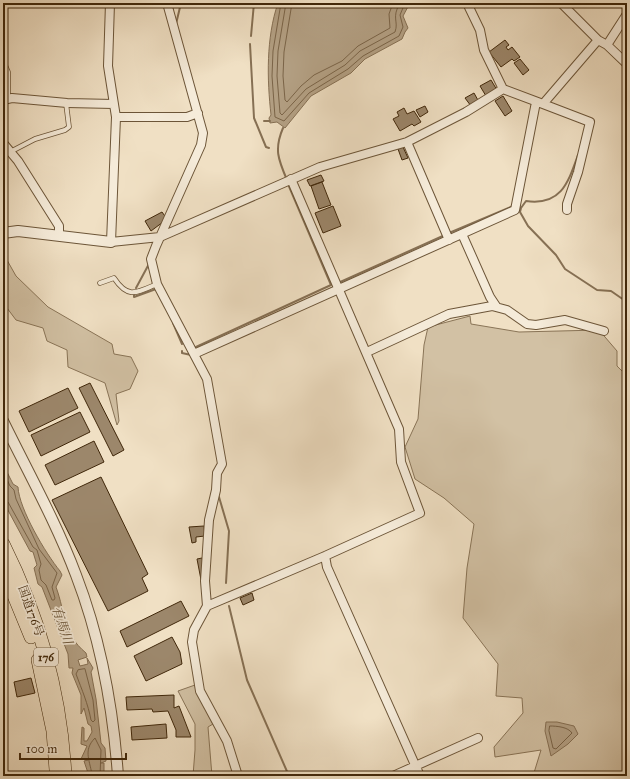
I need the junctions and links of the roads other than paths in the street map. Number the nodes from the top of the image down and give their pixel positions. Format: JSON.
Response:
{"nodes":[{"id":1,"x":110,"y":3,"type":"edge"},
{"id":2,"x":167,"y":3,"type":"edge"},
{"id":3,"x":467,"y":3,"type":"edge"},
{"id":4,"x":561,"y":3,"type":"edge"},
{"id":5,"x":627,"y":14,"type":"edge"},
{"id":6,"x":598,"y":40,"type":"junction"},
{"id":7,"x":607,"y":45,"type":"junction"},
{"id":8,"x":3,"y":64,"type":"edge"},
{"id":9,"x":627,"y":64,"type":"edge"},
{"id":10,"x":503,"y":89,"type":"junction"},
{"id":11,"x":5,"y":100,"type":"edge"},
{"id":12,"x":66,"y":103,"type":"junction"},
{"id":13,"x":540,"y":103,"type":"junction"},
{"id":14,"x":114,"y":104,"type":"junction"},
{"id":15,"x":196,"y":114,"type":"junction"},
{"id":16,"x":116,"y":117,"type":"junction"},
{"id":17,"x":406,"y":142,"type":"junction"},
{"id":18,"x":3,"y":143,"type":"edge"},
{"id":19,"x":10,"y":152,"type":"junction"},
{"id":20,"x":291,"y":179,"type":"junction"},
{"id":21,"x":567,"y":210,"type":"dead end"},
{"id":22,"x":3,"y":233,"type":"edge"},
{"id":23,"x":462,"y":234,"type":"junction"},
{"id":24,"x":59,"y":236,"type":"junction"},
{"id":25,"x":160,"y":237,"type":"junction"},
{"id":26,"x":448,"y":240,"type":"junction"},
{"id":27,"x":111,"y":242,"type":"junction"},
{"id":28,"x":100,"y":283,"type":"dead end"},
{"id":29,"x":157,"y":284,"type":"junction"},
{"id":30,"x":340,"y":288,"type":"junction"},
{"id":31,"x":496,"y":306,"type":"junction"},
{"id":32,"x":604,"y":331,"type":"dead end"},
{"id":33,"x":194,"y":352,"type":"junction"},
{"id":34,"x":367,"y":352,"type":"junction"},
{"id":35,"x":3,"y":421,"type":"edge"},
{"id":36,"x":3,"y":544,"type":"edge"},
{"id":37,"x":325,"y":556,"type":"junction"},
{"id":38,"x":3,"y":569,"type":"edge"},
{"id":39,"x":207,"y":606,"type":"junction"},
{"id":40,"x":478,"y":738,"type":"dead end"},
{"id":41,"x":416,"y":765,"type":"junction"},
{"id":42,"x":57,"y":776,"type":"edge"},
{"id":43,"x":65,"y":776,"type":"edge"},
{"id":44,"x":118,"y":776,"type":"edge"},
{"id":45,"x":238,"y":776,"type":"edge"},
{"id":46,"x":393,"y":776,"type":"edge"},
{"id":47,"x":420,"y":776,"type":"edge"}],
"edges":[{"from":1,"to":14,"type":"street"},
{"from":2,"to":15,"type":"street"},
{"from":3,"to":10,"type":"street"},
{"from":4,"to":6,"type":"street"},
{"from":5,"to":7,"type":"street"},
{"from":6,"to":7,"type":"street"},
{"from":6,"to":13,"type":"street"},
{"from":7,"to":9,"type":"street"},
{"from":8,"to":11,"type":"lane"},
{"from":10,"to":13,"type":"street"},
{"from":10,"to":17,"type":"street"},
{"from":11,"to":12,"type":"street"},
{"from":12,"to":14,"type":"street"},
{"from":12,"to":19,"type":"lane"},
{"from":13,"to":21,"type":"street"},
{"from":13,"to":23,"type":"street"},
{"from":14,"to":16,"type":"street"},
{"from":15,"to":16,"type":"street"},
{"from":15,"to":25,"type":"street"},
{"from":16,"to":27,"type":"street"},
{"from":17,"to":20,"type":"street"},
{"from":17,"to":26,"type":"street"},
{"from":18,"to":19,"type":"street"},
{"from":19,"to":24,"type":"street"},
{"from":20,"to":25,"type":"street"},
{"from":20,"to":30,"type":"street"},
{"from":22,"to":24,"type":"street"},
{"from":23,"to":26,"type":"street"},
{"from":23,"to":31,"type":"street"},
{"from":24,"to":27,"type":"street"},
{"from":25,"to":27,"type":"street"},
{"from":25,"to":29,"type":"street"},
{"from":26,"to":30,"type":"street"},
{"from":28,"to":29,"type":"lane"},
{"from":29,"to":33,"type":"street"},
{"from":30,"to":33,"type":"street"},
{"from":30,"to":34,"type":"street"},
{"from":31,"to":32,"type":"street"},
{"from":31,"to":34,"type":"street"},
{"from":33,"to":39,"type":"street"},
{"from":34,"to":37,"type":"street"},
{"from":35,"to":44,"type":"street"},
{"from":36,"to":43,"type":"highway","name":"国道176号","number":"176"},
{"from":37,"to":39,"type":"street"},
{"from":37,"to":41,"type":"street"},
{"from":38,"to":42,"type":"highway","name":"国道176号","number":"176"},
{"from":39,"to":45,"type":"street"},
{"from":40,"to":41,"type":"street"},
{"from":41,"to":46,"type":"street"},
{"from":41,"to":47,"type":"street"}]}
